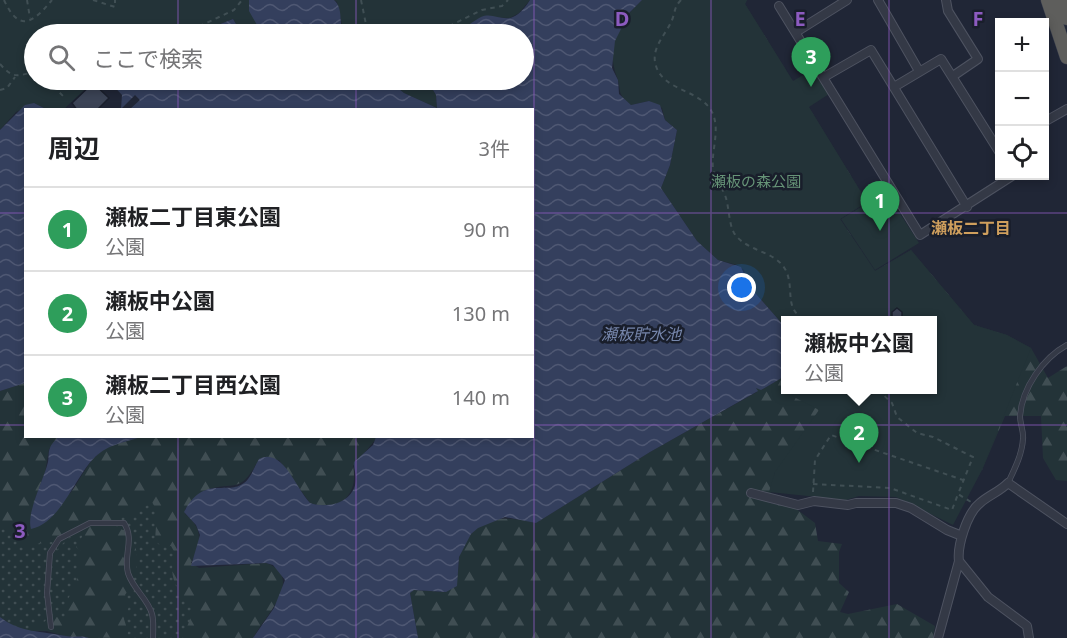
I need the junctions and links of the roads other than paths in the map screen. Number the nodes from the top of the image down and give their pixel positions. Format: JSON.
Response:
{"nodes":[{"id":1,"x":847,"y":0,"type":"edge"},
{"id":2,"x":878,"y":0,"type":"edge"},
{"id":3,"x":946,"y":0,"type":"edge"},
{"id":4,"x":1048,"y":0,"type":"edge"},
{"id":5,"x":1061,"y":0,"type":"edge"},
{"id":6,"x":779,"y":6,"type":"dead end"},
{"id":7,"x":1067,"y":18,"type":"edge"},
{"id":8,"x":796,"y":32,"type":"junction"},
{"id":9,"x":1067,"y":57,"type":"edge"},
{"id":10,"x":920,"y":71,"type":"junction"},
{"id":11,"x":953,"y":76,"type":"junction"},
{"id":12,"x":824,"y":77,"type":"junction"},
{"id":13,"x":894,"y":87,"type":"junction"},
{"id":14,"x":1067,"y":109,"type":"edge"},
{"id":15,"x":1049,"y":119,"type":"edge"},
{"id":16,"x":995,"y":144,"type":"edge"},
{"id":17,"x":1006,"y":180,"type":"edge"},
{"id":18,"x":967,"y":207,"type":"junction"},
{"id":19,"x":1067,"y":345,"type":"edge"},
{"id":20,"x":1008,"y":483,"type":"junction"},
{"id":21,"x":751,"y":493,"type":"dead end"},
{"id":22,"x":1067,"y":524,"type":"edge"},
{"id":23,"x":962,"y":536,"type":"junction"},
{"id":24,"x":959,"y":561,"type":"junction"},
{"id":25,"x":51,"y":627,"type":"dead end"},
{"id":26,"x":153,"y":638,"type":"edge"},
{"id":27,"x":938,"y":638,"type":"edge"},
{"id":28,"x":1029,"y":638,"type":"edge"}],
"edges":[{"from":1,"to":8,"type":"street"},
{"from":2,"to":10,"type":"street"},
{"from":3,"to":11,"type":"street"},
{"from":4,"to":9,"type":"highway"},
{"from":5,"to":7,"type":"highway"},
{"from":6,"to":8,"type":"street"},
{"from":8,"to":12,"type":"street"},
{"from":10,"to":11,"type":"street"},
{"from":10,"to":13,"type":"street"},
{"from":11,"to":16,"type":"street"},
{"from":12,"to":13,"type":"street"},
{"from":12,"to":18,"type":"street"},
{"from":13,"to":18,"type":"street"},
{"from":14,"to":15,"type":"street"},
{"from":17,"to":18,"type":"street"},
{"from":19,"to":20,"type":"lane"},
{"from":20,"to":22,"type":"street"},
{"from":20,"to":23,"type":"street"},
{"from":21,"to":23,"type":"street"},
{"from":23,"to":24,"type":"street"},
{"from":24,"to":27,"type":"street"},
{"from":24,"to":28,"type":"street"},
{"from":25,"to":26,"type":"lane"}]}
